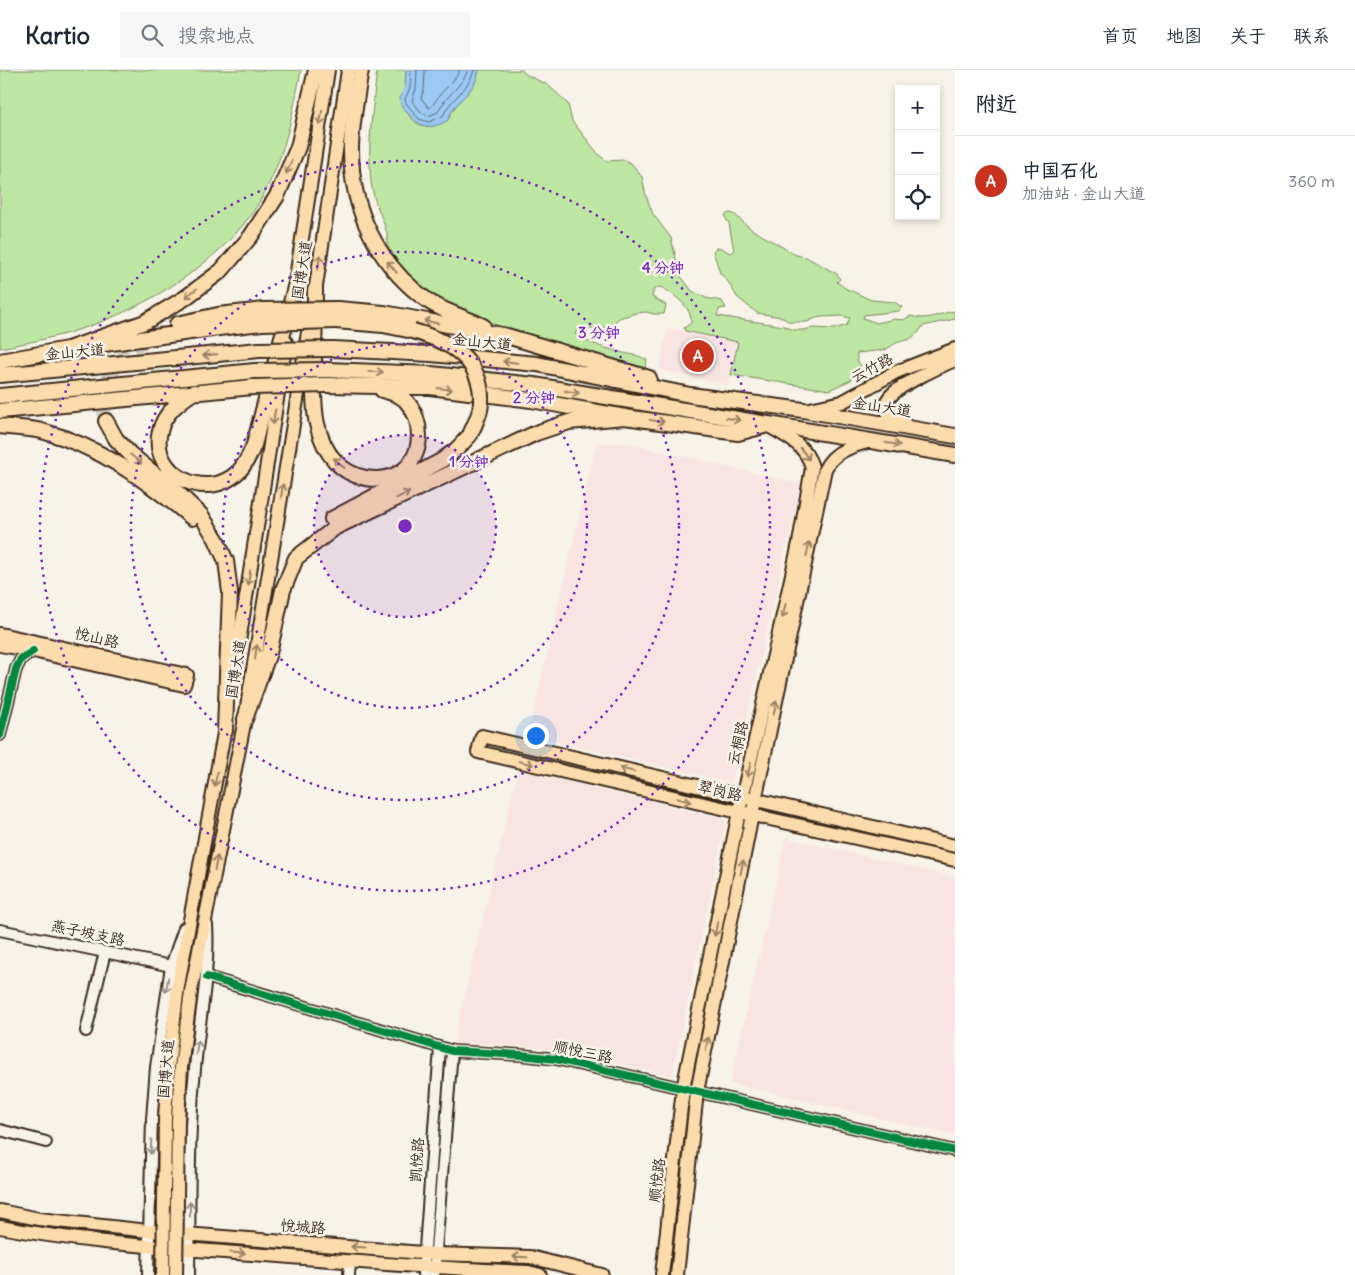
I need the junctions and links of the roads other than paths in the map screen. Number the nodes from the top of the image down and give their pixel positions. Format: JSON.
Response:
{"nodes":[{"id":1,"x":316,"y":70,"type":"edge"},
{"id":2,"x":328,"y":70,"type":"edge"},
{"id":3,"x":348,"y":70,"type":"edge"},
{"id":4,"x":361,"y":70,"type":"edge"},
{"id":5,"x":295,"y":287,"type":"junction"},
{"id":6,"x":315,"y":290,"type":"junction"},
{"id":7,"x":337,"y":315,"type":"junction"},
{"id":8,"x":263,"y":317,"type":"junction"},
{"id":9,"x":176,"y":324,"type":"tunnel mouth"},
{"id":10,"x":507,"y":336,"type":"junction"},
{"id":11,"x":955,"y":349,"type":"edge"},
{"id":12,"x":66,"y":350,"type":"junction"},
{"id":13,"x":955,"y":360,"type":"edge"},
{"id":14,"x":0,"y":361,"type":"edge"},
{"id":15,"x":0,"y":375,"type":"edge"},
{"id":16,"x":370,"y":385,"type":"junction"},
{"id":17,"x":194,"y":392,"type":"junction"},
{"id":18,"x":0,"y":396,"type":"edge"},
{"id":19,"x":715,"y":398,"type":"junction"},
{"id":20,"x":803,"y":410,"type":"junction"},
{"id":21,"x":0,"y":411,"type":"edge"},
{"id":22,"x":625,"y":417,"type":"junction"},
{"id":23,"x":106,"y":421,"type":"tunnel mouth"},
{"id":24,"x":767,"y":425,"type":"junction"},
{"id":25,"x":0,"y":426,"type":"edge"},
{"id":26,"x":913,"y":428,"type":"junction"},
{"id":27,"x":955,"y":436,"type":"edge"},
{"id":28,"x":871,"y":441,"type":"junction"},
{"id":29,"x":955,"y":455,"type":"edge"},
{"id":30,"x":216,"y":539,"type":"junction"},
{"id":31,"x":296,"y":558,"type":"junction"},
{"id":32,"x":2,"y":642,"type":"edge"},
{"id":33,"x":33,"y":651,"type":"junction"},
{"id":34,"x":16,"y":669,"type":"junction"},
{"id":35,"x":245,"y":719,"type":"junction"},
{"id":36,"x":225,"y":731,"type":"junction"},
{"id":37,"x":0,"y":735,"type":"edge"},
{"id":38,"x":749,"y":799,"type":"junction"},
{"id":39,"x":739,"y":812,"type":"junction"},
{"id":40,"x":752,"y":815,"type":"junction"},
{"id":41,"x":955,"y":846,"type":"edge"},
{"id":42,"x":955,"y":860,"type":"edge"},
{"id":43,"x":192,"y":906,"type":"junction"},
{"id":44,"x":206,"y":911,"type":"junction"},
{"id":45,"x":0,"y":930,"type":"edge"},
{"id":46,"x":105,"y":952,"type":"junction"},
{"id":47,"x":171,"y":966,"type":"junction"},
{"id":48,"x":207,"y":977,"type":"junction"},
{"id":49,"x":86,"y":1031,"type":"dead end"},
{"id":50,"x":440,"y":1048,"type":"junction"},
{"id":51,"x":452,"y":1051,"type":"junction"},
{"id":52,"x":683,"y":1089,"type":"junction"},
{"id":53,"x":697,"y":1092,"type":"junction"},
{"id":54,"x":0,"y":1130,"type":"edge"},
{"id":55,"x":46,"y":1142,"type":"dead end"},
{"id":56,"x":955,"y":1151,"type":"edge"},
{"id":57,"x":0,"y":1211,"type":"edge"},
{"id":58,"x":0,"y":1227,"type":"edge"},
{"id":59,"x":148,"y":1231,"type":"junction"},
{"id":60,"x":190,"y":1234,"type":"junction"},
{"id":61,"x":148,"y":1245,"type":"junction"},
{"id":62,"x":190,"y":1249,"type":"junction"},
{"id":63,"x":430,"y":1253,"type":"junction"},
{"id":64,"x":350,"y":1262,"type":"junction"},
{"id":65,"x":429,"y":1271,"type":"edge"},
{"id":66,"x":148,"y":1275,"type":"edge"},
{"id":67,"x":163,"y":1275,"type":"edge"},
{"id":68,"x":176,"y":1275,"type":"edge"},
{"id":69,"x":189,"y":1275,"type":"edge"},
{"id":70,"x":349,"y":1275,"type":"edge"},
{"id":71,"x":540,"y":1275,"type":"edge"},
{"id":72,"x":602,"y":1275,"type":"edge"},
{"id":73,"x":662,"y":1275,"type":"edge"},
{"id":74,"x":677,"y":1275,"type":"edge"}],
"edges":[{"from":1,"to":12,"type":"highway","one_way":true},
{"from":2,"to":5,"type":"main road","name":"国博大道","one_way":true},
{"from":6,"to":3,"type":"main road","name":"国博大道","one_way":true},
{"from":10,"to":4,"type":"highway","one_way":true},
{"from":5,"to":17,"type":"highway"},
{"from":5,"to":36,"type":"main road","name":"国博大道","one_way":true},
{"from":16,"to":6,"type":"highway","one_way":true},
{"from":35,"to":6,"type":"main road","name":"国博大道","one_way":true},
{"from":7,"to":8,"type":"highway","bridge":true},
{"from":10,"to":7,"type":"highway","one_way":true},
{"from":7,"to":31,"type":"highway","bridge":true},
{"from":8,"to":9,"type":"highway"},
{"from":8,"to":12,"type":"highway"},
{"from":10,"to":19,"type":"highway"},
{"from":11,"to":20,"type":"main road","name":"云竹路"},
{"from":12,"to":14,"type":"highway"},
{"from":13,"to":26,"type":"main road","name":"云竹路"},
{"from":19,"to":15,"type":"highway","name":"金山大道","one_way":true,"bridge":true},
{"from":16,"to":17,"type":"highway","bridge":true},
{"from":16,"to":22,"type":"highway","one_way":true},
{"from":17,"to":21,"type":"highway"},
{"from":18,"to":24,"type":"highway","one_way":true,"bridge":true},
{"from":19,"to":20,"type":"highway","name":"金山大道"},
{"from":20,"to":26,"type":"highway","name":"金山大道"},
{"from":22,"to":24,"type":"highway","one_way":true},
{"from":31,"to":22,"type":"highway","one_way":true},
{"from":23,"to":30,"type":"highway","one_way":true},
{"from":24,"to":28,"type":"highway"},
{"from":24,"to":38,"type":"main road","name":"云桐路","one_way":true},
{"from":25,"to":30,"type":"highway"},
{"from":26,"to":27,"type":"highway","name":"金山大道"},
{"from":28,"to":29,"type":"highway","one_way":true},
{"from":38,"to":28,"type":"main road","name":"云桐路","one_way":true},
{"from":30,"to":36,"type":"highway"},
{"from":31,"to":35,"type":"highway"},
{"from":32,"to":33,"type":"main road","name":"悦山路"},
{"from":32,"to":33,"type":"main road","name":"悦山路"},
{"from":32,"to":34,"type":"street"},
{"from":33,"to":34,"type":"street"},
{"from":34,"to":37,"type":"street"},
{"from":44,"to":35,"type":"main road","name":"国博大道","one_way":true},
{"from":36,"to":43,"type":"main road","name":"国博大道","one_way":true},
{"from":38,"to":39,"type":"main road","name":"云桐路"},
{"from":38,"to":39,"type":"main road","name":"翠岗路","one_way":true},
{"from":38,"to":40,"type":"main road","name":"云桐路"},
{"from":38,"to":41,"type":"main road","name":"翠岗路"},
{"from":39,"to":40,"type":"main road","name":"翠岗路"},
{"from":39,"to":52,"type":"main road","name":"云桐路","one_way":true},
{"from":40,"to":42,"type":"main road","name":"翠岗路"},
{"from":53,"to":40,"type":"main road","name":"云桐路","one_way":true},
{"from":43,"to":47,"type":"street"},
{"from":43,"to":67,"type":"main road","name":"国博大道","bridge":true},
{"from":44,"to":48,"type":"street"},
{"from":44,"to":68,"type":"main road","name":"国博大道","bridge":true},
{"from":45,"to":46,"type":"street","name":"燕子坡支路"},
{"from":46,"to":47,"type":"street","name":"燕子坡支路"},
{"from":46,"to":49,"type":"street"},
{"from":47,"to":59,"type":"street","one_way":true},
{"from":48,"to":50,"type":"street","name":"顺悦三路"},
{"from":60,"to":48,"type":"street","one_way":true},
{"from":50,"to":51,"type":"street","name":"顺悦三路"},
{"from":50,"to":63,"type":"street","name":"凯悦路"},
{"from":51,"to":52,"type":"street","name":"顺悦三路"},
{"from":51,"to":63,"type":"street","name":"凯悦路"},
{"from":52,"to":53,"type":"street","name":"顺悦三路"},
{"from":52,"to":73,"type":"main road","name":"顺悦路"},
{"from":53,"to":56,"type":"street","name":"顺悦三路"},
{"from":53,"to":74,"type":"main road","name":"顺悦路"},
{"from":54,"to":55,"type":"street"},
{"from":57,"to":59,"type":"main road","name":"悦城路"},
{"from":58,"to":61,"type":"main road","name":"悦城路"},
{"from":59,"to":60,"type":"main road","name":"悦城路"},
{"from":59,"to":61,"type":"street"},
{"from":60,"to":62,"type":"street"},
{"from":63,"to":60,"type":"main road","name":"悦城路","one_way":true},
{"from":61,"to":62,"type":"main road","name":"悦城路"},
{"from":61,"to":66,"type":"street"},
{"from":62,"to":64,"type":"main road","name":"悦城路","one_way":true},
{"from":62,"to":69,"type":"street"},
{"from":63,"to":65,"type":"street","name":"凯悦路"},
{"from":72,"to":63,"type":"main road","name":"悦城路","one_way":true},
{"from":64,"to":65,"type":"main road","name":"悦城路"},
{"from":64,"to":70,"type":"street"},
{"from":65,"to":71,"type":"main road","name":"悦城路"}]}
